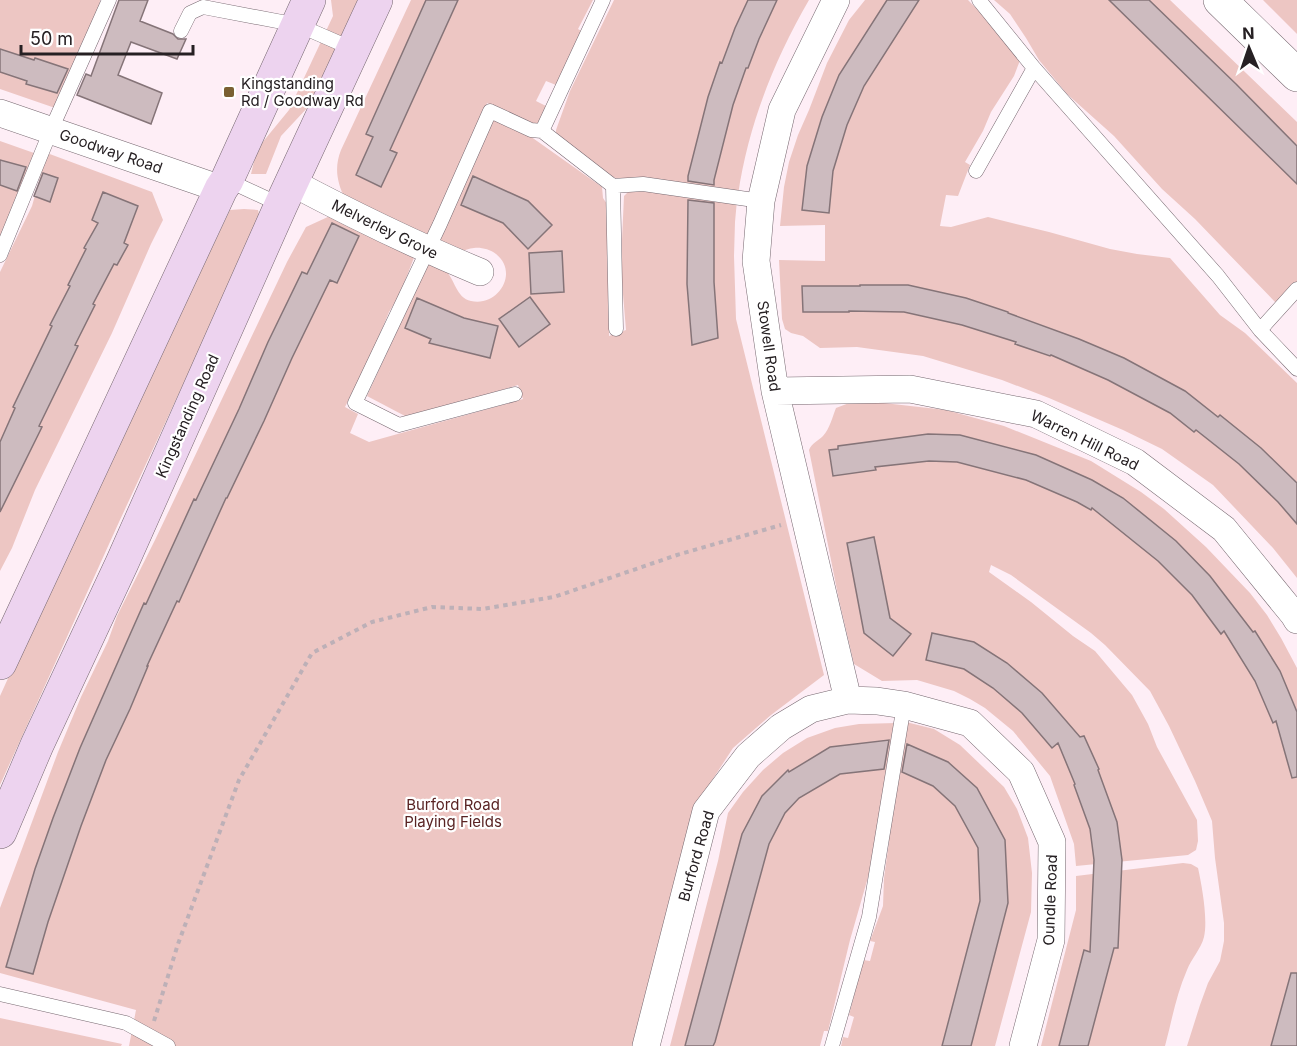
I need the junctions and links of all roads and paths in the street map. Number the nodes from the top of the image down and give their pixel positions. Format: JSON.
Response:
{"nodes":[{"id":1,"x":109,"y":0,"type":"edge"},
{"id":2,"x":376,"y":0,"type":"edge"},
{"id":3,"x":603,"y":0,"type":"edge"},
{"id":4,"x":836,"y":0,"type":"edge"},
{"id":5,"x":979,"y":0,"type":"edge"},
{"id":6,"x":1220,"y":0,"type":"edge"},
{"id":7,"x":303,"y":12,"type":"edge"},
{"id":8,"x":181,"y":31,"type":"dead end"},
{"id":9,"x":353,"y":49,"type":"junction"},
{"id":10,"x":1035,"y":68,"type":"junction"},
{"id":11,"x":1297,"y":75,"type":"edge"},
{"id":12,"x":0,"y":113,"type":"edge"},
{"id":13,"x":51,"y":130,"type":"junction"},
{"id":14,"x":542,"y":131,"type":"junction"},
{"id":15,"x":976,"y":171,"type":"dead end"},
{"id":16,"x":224,"y":185,"type":"junction"},
{"id":17,"x":613,"y":186,"type":"junction"},
{"id":18,"x":286,"y":194,"type":"junction"},
{"id":19,"x":761,"y":201,"type":"junction"},
{"id":20,"x":427,"y":250,"type":"junction"},
{"id":21,"x":0,"y":255,"type":"edge"},
{"id":22,"x":480,"y":273,"type":"dead end"},
{"id":23,"x":1297,"y":289,"type":"edge"},
{"id":24,"x":616,"y":329,"type":"dead end"},
{"id":25,"x":1260,"y":330,"type":"junction"},
{"id":26,"x":1297,"y":369,"type":"edge"},
{"id":27,"x":775,"y":391,"type":"junction"},
{"id":28,"x":515,"y":394,"type":"dead end"},
{"id":29,"x":805,"y":518,"type":"junction"},
{"id":30,"x":1297,"y":620,"type":"edge"},
{"id":31,"x":0,"y":663,"type":"edge"},
{"id":32,"x":848,"y":700,"type":"junction"},
{"id":33,"x":904,"y":705,"type":"junction"},
{"id":34,"x":0,"y":832,"type":"edge"},
{"id":35,"x":0,"y":994,"type":"edge"},
{"id":36,"x":149,"y":1036,"type":"junction"},
{"id":37,"x":168,"y":1046,"type":"edge"},
{"id":38,"x":646,"y":1046,"type":"edge"},
{"id":39,"x":832,"y":1046,"type":"edge"},
{"id":40,"x":1023,"y":1046,"type":"edge"}],
"edges":[{"from":1,"to":13,"type":"lane"},
{"from":2,"to":9,"type":"main road","name":"Kingstanding Road"},
{"from":3,"to":14,"type":"lane"},
{"from":4,"to":19,"type":"street","name":"Stowell Road"},
{"from":5,"to":10,"type":"lane"},
{"from":6,"to":11,"type":"street"},
{"from":7,"to":8,"type":"lane"},
{"from":7,"to":9,"type":"lane"},
{"from":7,"to":16,"type":"main road"},
{"from":9,"to":18,"type":"main road","name":"Kingstanding Road"},
{"from":10,"to":15,"type":"lane"},
{"from":10,"to":25,"type":"lane"},
{"from":12,"to":13,"type":"street","name":"Goodway Road"},
{"from":13,"to":16,"type":"street","name":"Goodway Road"},
{"from":13,"to":21,"type":"lane"},
{"from":14,"to":17,"type":"lane"},
{"from":14,"to":20,"type":"lane"},
{"from":16,"to":18,"type":"lane"},
{"from":16,"to":31,"type":"main road"},
{"from":17,"to":19,"type":"lane"},
{"from":17,"to":24,"type":"lane"},
{"from":18,"to":20,"type":"street","name":"Melverley Grove"},
{"from":18,"to":34,"type":"main road","name":"Kingstanding Road"},
{"from":19,"to":27,"type":"street","name":"Stowell Road"},
{"from":20,"to":22,"type":"street","name":"Melverley Grove"},
{"from":20,"to":28,"type":"lane"},
{"from":23,"to":25,"type":"lane"},
{"from":25,"to":26,"type":"lane"},
{"from":27,"to":29,"type":"street","name":"Stowell Road"},
{"from":27,"to":30,"type":"street","name":"Warren Hill Road"},
{"from":29,"to":32,"type":"street","name":"Stowell Road"},
{"from":29,"to":36,"type":"path"},
{"from":32,"to":33,"type":"street","name":"Oundle Road"},
{"from":32,"to":38,"type":"street","name":"Burford Road"},
{"from":33,"to":39,"type":"lane"},
{"from":33,"to":40,"type":"street","name":"Oundle Road"},
{"from":35,"to":36,"type":"lane"},
{"from":36,"to":37,"type":"lane"}]}
